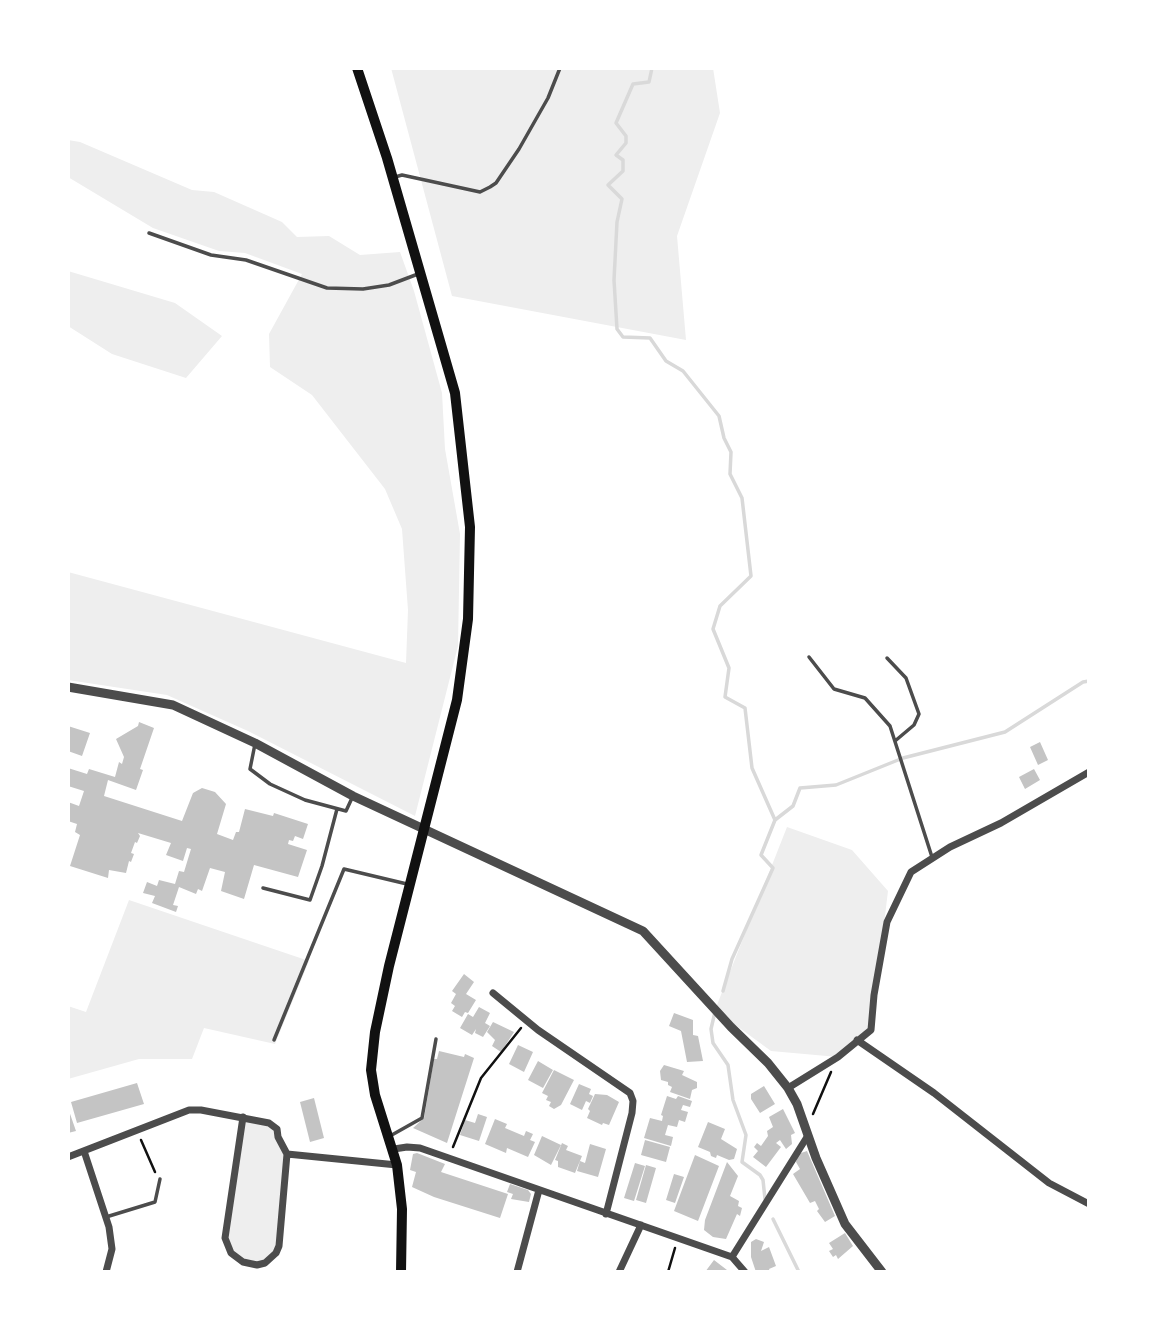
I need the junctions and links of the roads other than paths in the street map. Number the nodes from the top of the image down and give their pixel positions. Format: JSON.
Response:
{"nodes":[{"id":1,"x":358,"y":68,"type":"edge"},
{"id":2,"x":560,"y":68,"type":"edge"},
{"id":3,"x":393,"y":178,"type":"junction"},
{"id":4,"x":149,"y":233,"type":"dead end"},
{"id":5,"x":420,"y":274,"type":"junction"},
{"id":6,"x":809,"y":657,"type":"dead end"},
{"id":7,"x":887,"y":658,"type":"dead end"},
{"id":8,"x":68,"y":687,"type":"edge"},
{"id":9,"x":895,"y":741,"type":"junction"},
{"id":10,"x":255,"y":743,"type":"junction"},
{"id":11,"x":1089,"y":772,"type":"edge"},
{"id":12,"x":353,"y":796,"type":"junction"},
{"id":13,"x":337,"y":809,"type":"junction"},
{"id":14,"x":425,"y":829,"type":"junction"},
{"id":15,"x":932,"y":859,"type":"junction"},
{"id":16,"x":410,"y":885,"type":"junction"},
{"id":17,"x":263,"y":887,"type":"dead end"},
{"id":18,"x":493,"y":993,"type":"dead end"},
{"id":19,"x":436,"y":1039,"type":"dead end"},
{"id":20,"x":857,"y":1040,"type":"junction"},
{"id":21,"x":274,"y":1041,"type":"dead end"},
{"id":22,"x":789,"y":1088,"type":"junction"},
{"id":23,"x":243,"y":1117,"type":"junction"},
{"id":24,"x":389,"y":1136,"type":"junction"},
{"id":25,"x":807,"y":1137,"type":"junction"},
{"id":26,"x":394,"y":1149,"type":"junction"},
{"id":27,"x":84,"y":1150,"type":"junction"},
{"id":28,"x":287,"y":1154,"type":"junction"},
{"id":29,"x":68,"y":1157,"type":"edge"},
{"id":30,"x":397,"y":1165,"type":"junction"},
{"id":31,"x":160,"y":1181,"type":"road end"},
{"id":32,"x":539,"y":1190,"type":"junction"},
{"id":33,"x":1089,"y":1204,"type":"edge"},
{"id":34,"x":606,"y":1214,"type":"junction"},
{"id":35,"x":106,"y":1217,"type":"junction"},
{"id":36,"x":641,"y":1225,"type":"junction"},
{"id":37,"x":732,"y":1257,"type":"junction"},
{"id":38,"x":106,"y":1272,"type":"edge"},
{"id":39,"x":401,"y":1272,"type":"edge"},
{"id":40,"x":517,"y":1272,"type":"edge"},
{"id":41,"x":619,"y":1272,"type":"edge"},
{"id":42,"x":745,"y":1272,"type":"edge"},
{"id":43,"x":882,"y":1272,"type":"edge"}],
"edges":[{"from":1,"to":3,"type":"main road"},
{"from":2,"to":3,"type":"lane"},
{"from":3,"to":5,"type":"main road"},
{"from":4,"to":5,"type":"lane"},
{"from":5,"to":14,"type":"main road"},
{"from":6,"to":9,"type":"lane"},
{"from":7,"to":9,"type":"lane"},
{"from":8,"to":10,"type":"street"},
{"from":9,"to":15,"type":"lane"},
{"from":10,"to":12,"type":"street"},
{"from":10,"to":13,"type":"lane"},
{"from":11,"to":15,"type":"street"},
{"from":12,"to":13,"type":"lane"},
{"from":12,"to":14,"type":"street"},
{"from":13,"to":17,"type":"lane"},
{"from":14,"to":16,"type":"main road"},
{"from":14,"to":22,"type":"street"},
{"from":15,"to":20,"type":"street"},
{"from":16,"to":21,"type":"lane"},
{"from":16,"to":24,"type":"main road"},
{"from":18,"to":34,"type":"street"},
{"from":19,"to":24,"type":"lane"},
{"from":20,"to":22,"type":"street"},
{"from":20,"to":33,"type":"street"},
{"from":22,"to":25,"type":"street"},
{"from":23,"to":27,"type":"street"},
{"from":23,"to":28,"type":"street"},
{"from":23,"to":28,"type":"street"},
{"from":24,"to":26,"type":"main road"},
{"from":25,"to":37,"type":"street"},
{"from":25,"to":43,"type":"street"},
{"from":26,"to":30,"type":"main road"},
{"from":26,"to":32,"type":"street"},
{"from":27,"to":29,"type":"street"},
{"from":27,"to":35,"type":"street"},
{"from":28,"to":30,"type":"street"},
{"from":30,"to":39,"type":"main road"},
{"from":31,"to":35,"type":"lane"},
{"from":32,"to":34,"type":"street"},
{"from":32,"to":40,"type":"street"},
{"from":34,"to":36,"type":"street"},
{"from":35,"to":38,"type":"street"},
{"from":36,"to":37,"type":"street"},
{"from":36,"to":41,"type":"street"},
{"from":37,"to":42,"type":"street"}]}
